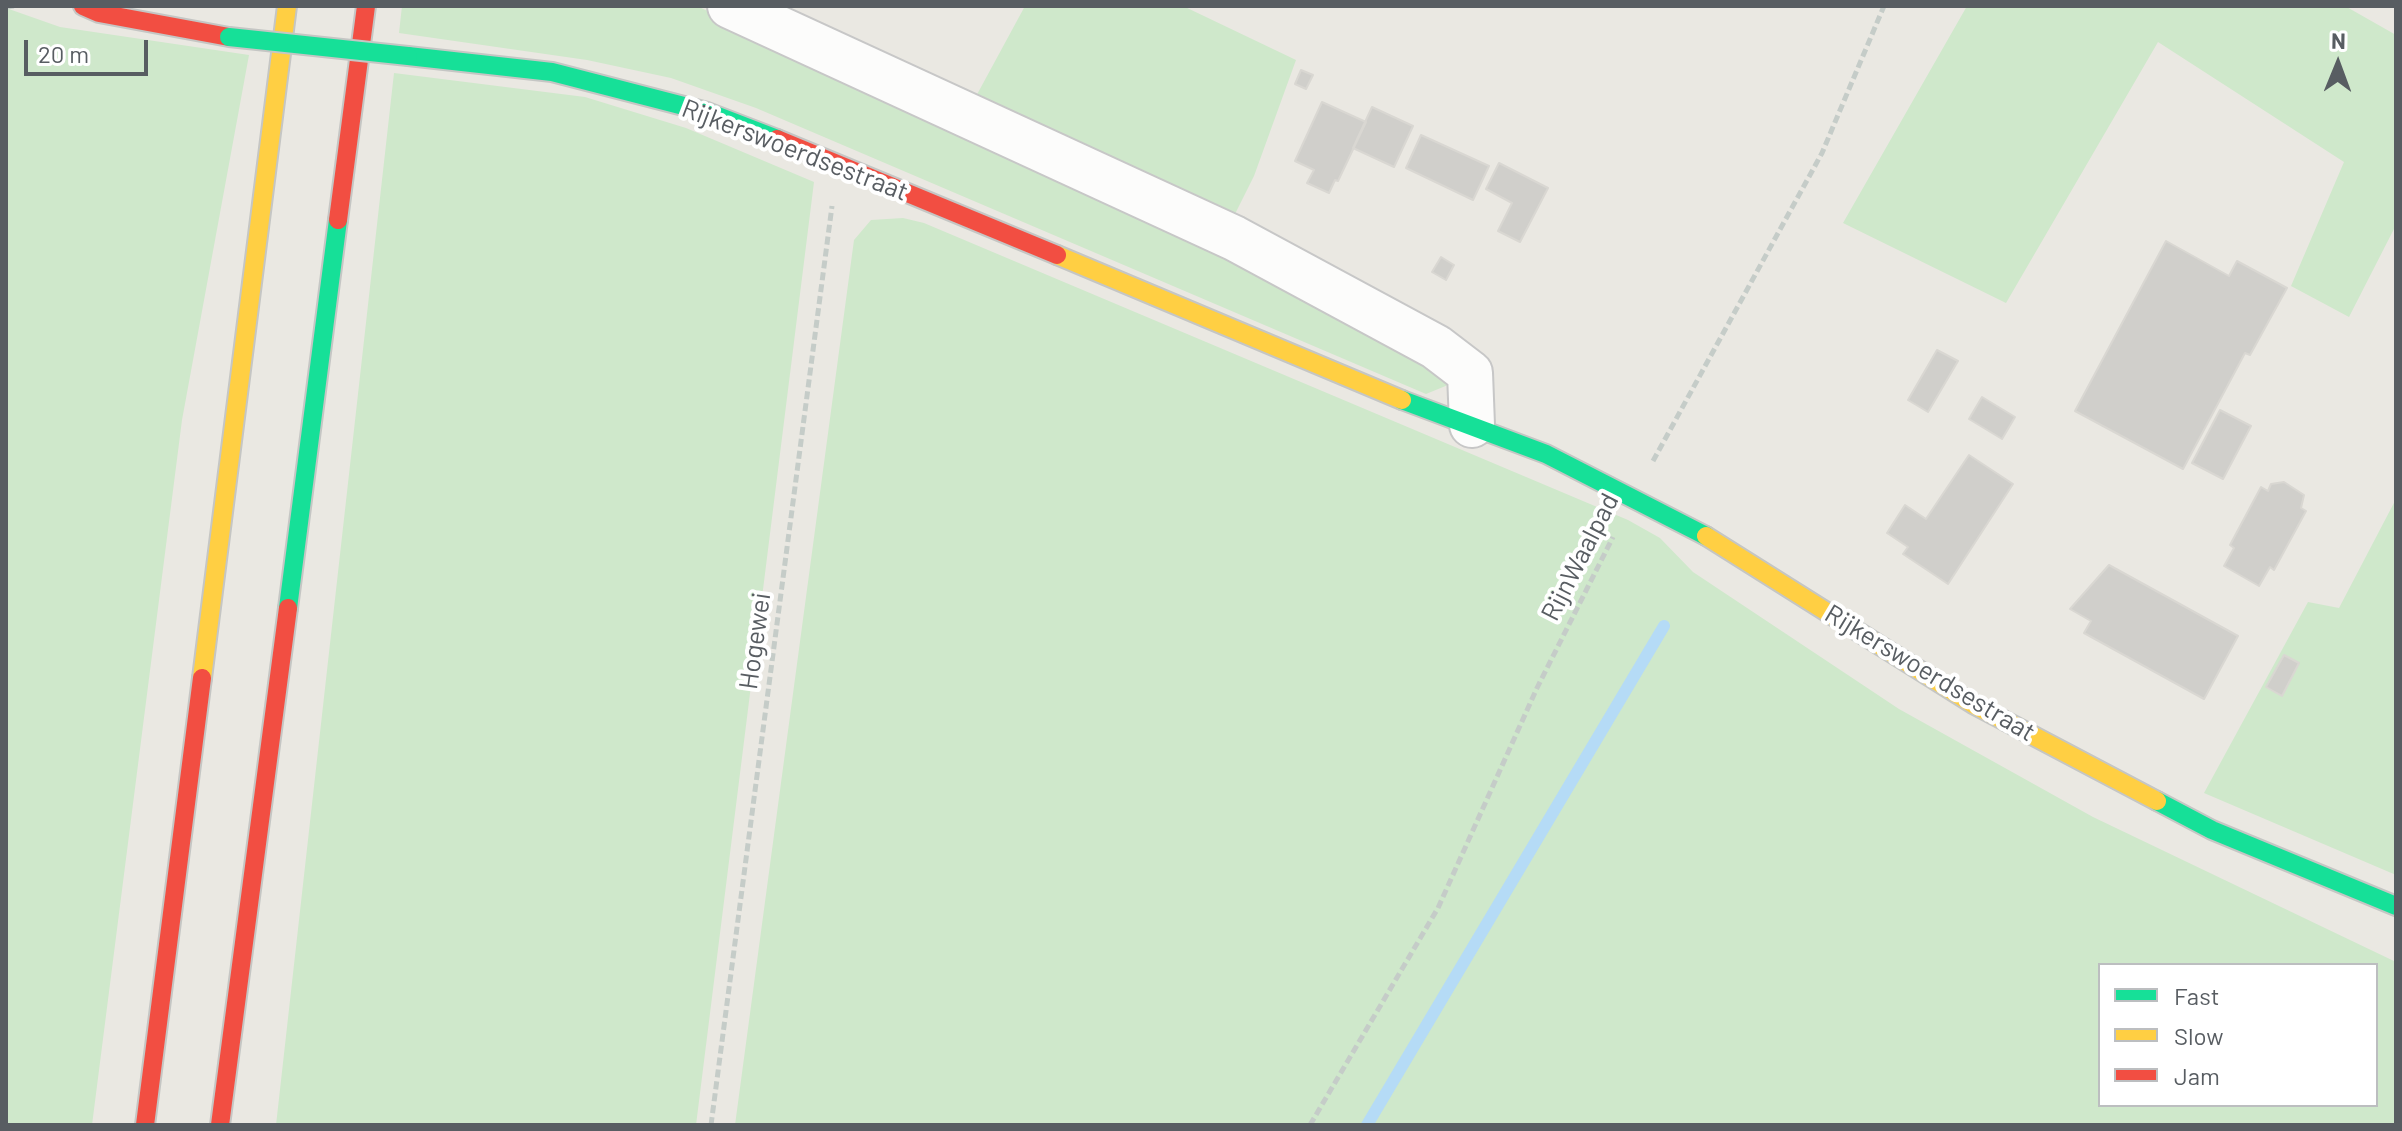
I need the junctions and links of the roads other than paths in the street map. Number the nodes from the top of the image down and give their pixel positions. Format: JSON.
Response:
{"nodes":[{"id":1,"x":83,"y":6,"type":"edge"},
{"id":2,"x":287,"y":6,"type":"edge"},
{"id":3,"x":366,"y":6,"type":"edge"},
{"id":4,"x":730,"y":6,"type":"edge"},
{"id":5,"x":1472,"y":425,"type":"junction"},
{"id":6,"x":2396,"y":906,"type":"edge"},
{"id":7,"x":145,"y":1125,"type":"edge"},
{"id":8,"x":220,"y":1125,"type":"edge"}],
"edges":[{"from":1,"to":5,"type":"main road","name":"Rijkerswoerdsestraat","bridge":true},
{"from":2,"to":7,"type":"main road"},
{"from":3,"to":8,"type":"main road"},
{"from":4,"to":5,"type":"street"},
{"from":5,"to":6,"type":"main road","name":"Rijkerswoerdsestraat"}]}
